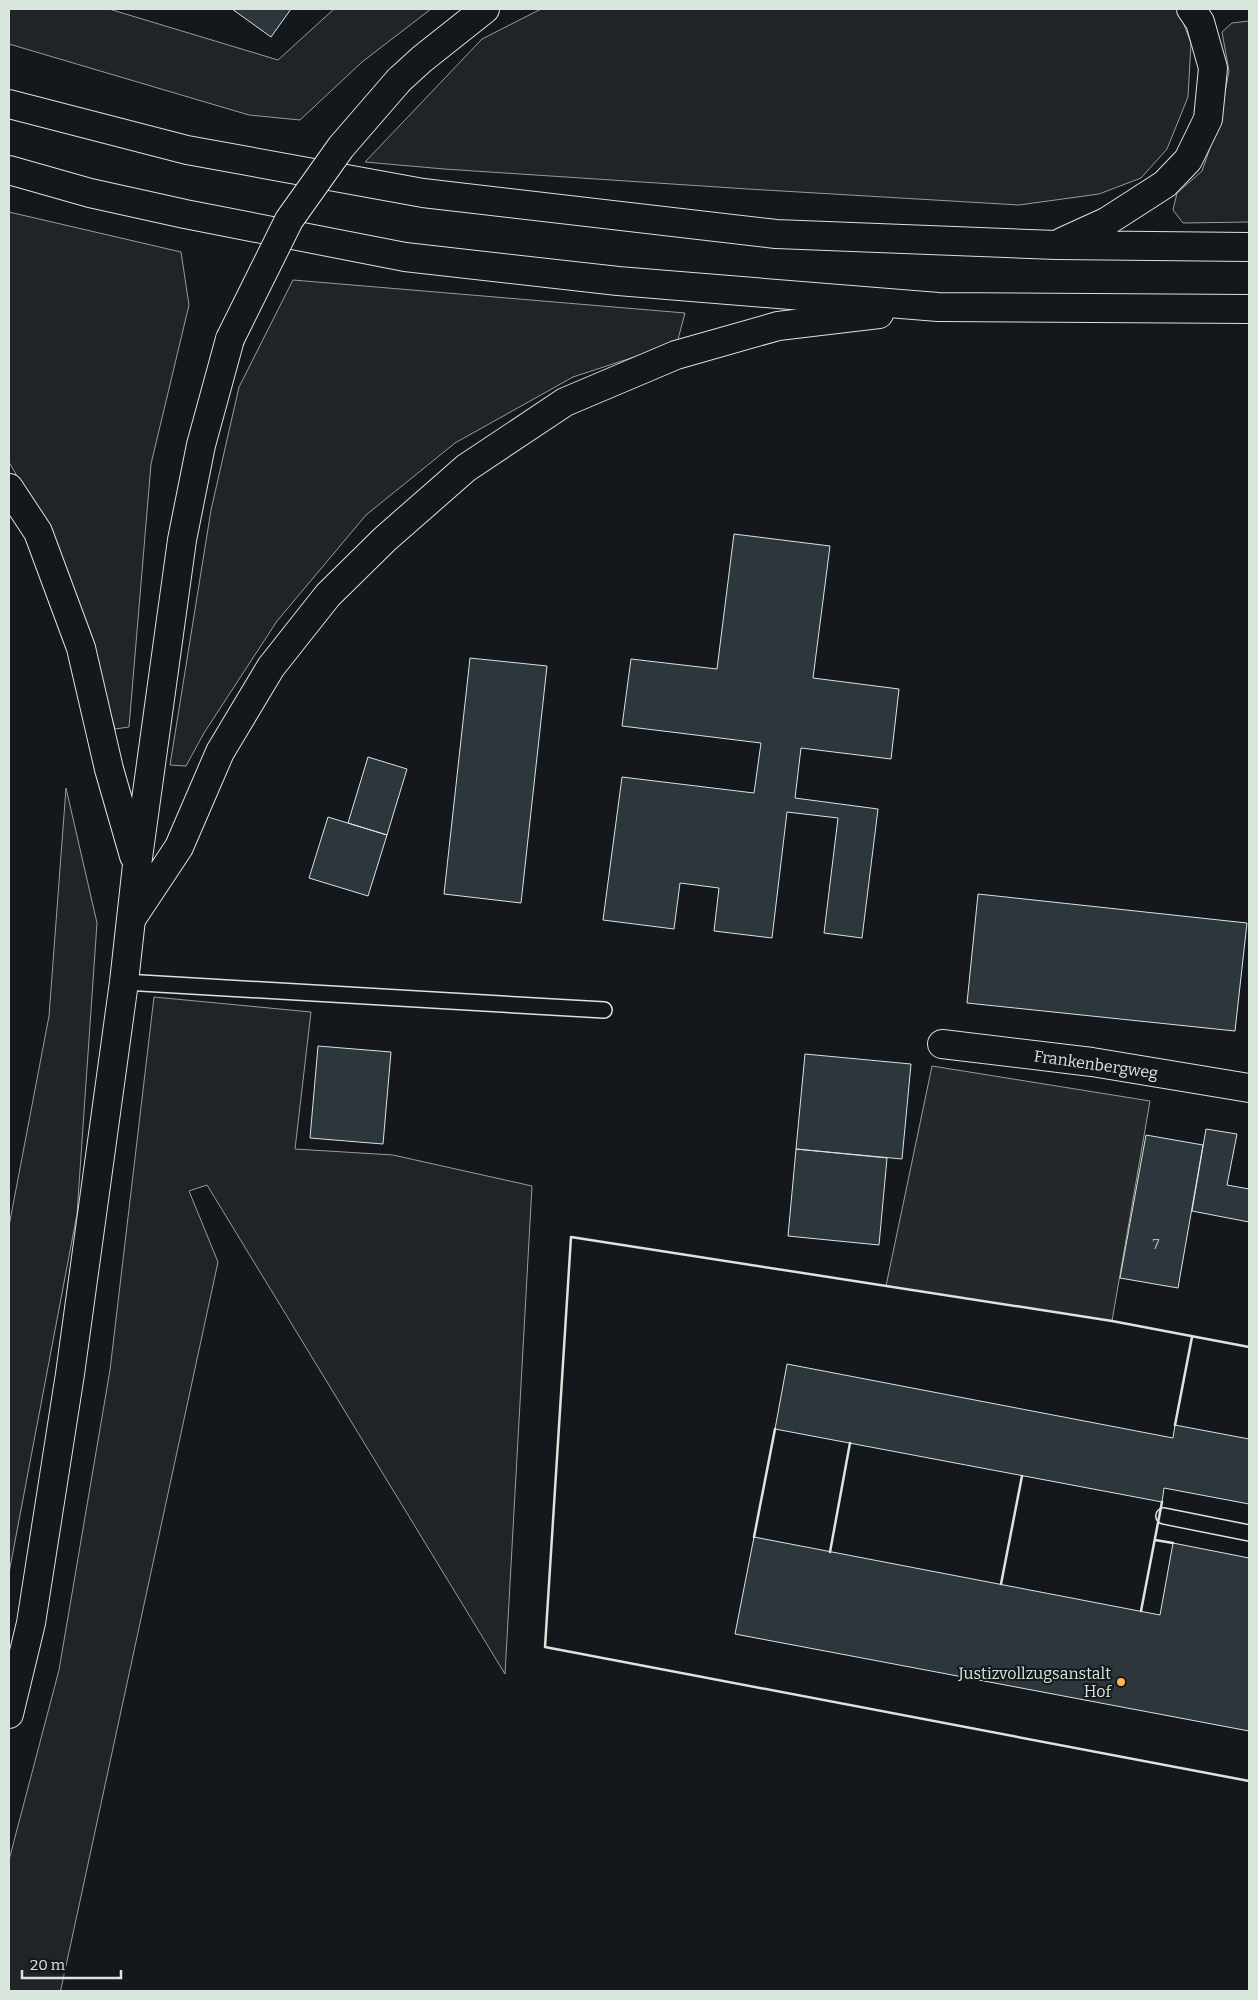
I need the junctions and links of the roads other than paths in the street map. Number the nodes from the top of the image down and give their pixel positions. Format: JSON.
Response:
{"nodes":[{"id":1,"x":485,"y":9,"type":"edge"},
{"id":2,"x":1191,"y":9,"type":"edge"},
{"id":3,"x":9,"y":104,"type":"edge"},
{"id":4,"x":9,"y":170,"type":"edge"},
{"id":5,"x":1056,"y":245,"type":"junction"},
{"id":6,"x":1249,"y":247,"type":"edge"},
{"id":7,"x":938,"y":307,"type":"junction"},
{"id":8,"x":1249,"y":309,"type":"edge"},
{"id":9,"x":9,"y":488,"type":"edge"},
{"id":10,"x":137,"y":865,"type":"junction"},
{"id":11,"x":132,"y":918,"type":"junction"},
{"id":12,"x":124,"y":982,"type":"junction"},
{"id":13,"x":604,"y":1010,"type":"dead end"},
{"id":14,"x":942,"y":1044,"type":"dead end"},
{"id":15,"x":1249,"y":1088,"type":"edge"},
{"id":16,"x":1164,"y":1516,"type":"dead end"},
{"id":17,"x":1249,"y":1533,"type":"edge"},
{"id":18,"x":9,"y":1714,"type":"edge"}],
"edges":[{"from":1,"to":10,"type":"main road","bridge":true},
{"from":2,"to":5,"type":"main road"},
{"from":3,"to":5,"type":"main road"},
{"from":4,"to":7,"type":"main road"},
{"from":5,"to":6,"type":"main road"},
{"from":7,"to":8,"type":"main road"},
{"from":7,"to":11,"type":"main road"},
{"from":9,"to":10,"type":"main road"},
{"from":10,"to":11,"type":"main road"},
{"from":11,"to":12,"type":"main road"},
{"from":12,"to":13,"type":"lane"},
{"from":12,"to":18,"type":"main road"},
{"from":14,"to":15,"type":"main road","name":"Frankenbergweg"},
{"from":16,"to":17,"type":"lane"}]}
